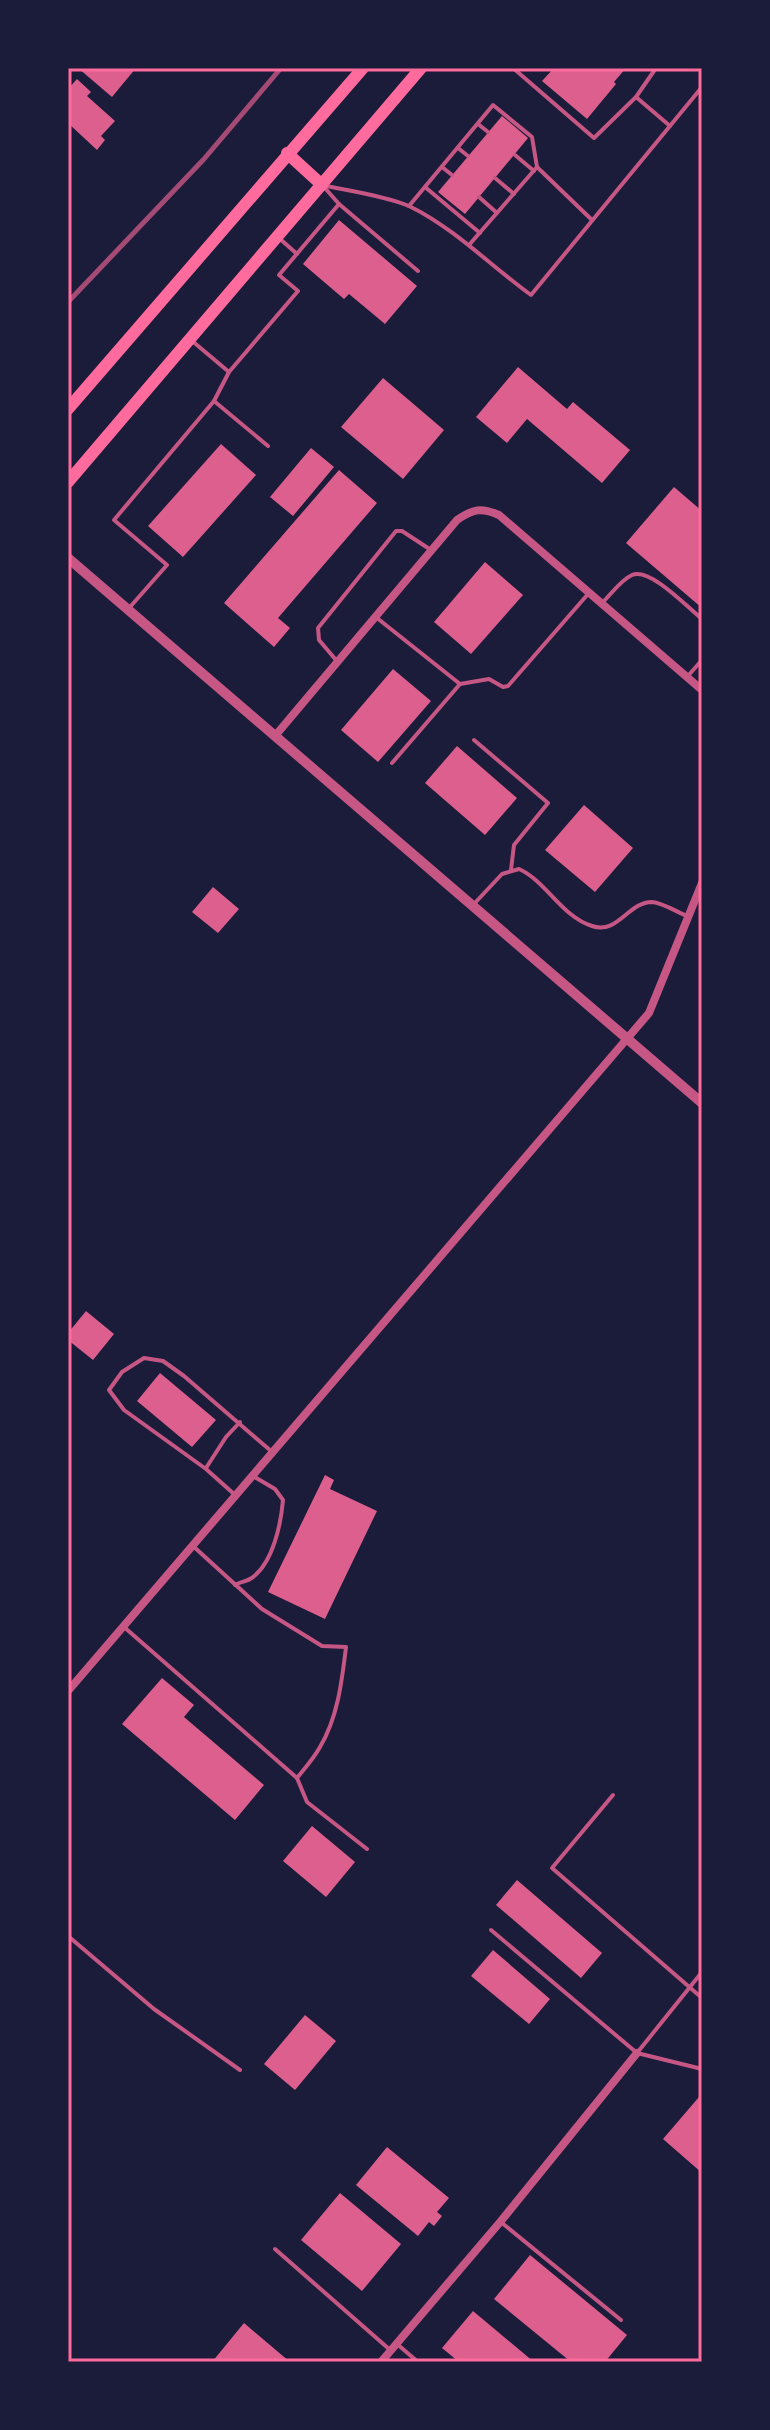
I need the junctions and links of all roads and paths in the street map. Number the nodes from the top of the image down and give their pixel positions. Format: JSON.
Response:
{"nodes":[{"id":1,"x":363,"y":68,"type":"edge"},
{"id":2,"x":421,"y":68,"type":"edge"},
{"id":3,"x":513,"y":68,"type":"edge"},
{"id":4,"x":656,"y":68,"type":"edge"},
{"id":5,"x":702,"y":87,"type":"edge"},
{"id":6,"x":636,"y":97,"type":"junction"},
{"id":7,"x":478,"y":124,"type":"junction"},
{"id":8,"x":670,"y":126,"type":"junction"},
{"id":9,"x":488,"y":132,"type":"dead end"},
{"id":10,"x":458,"y":148,"type":"junction"},
{"id":11,"x":287,"y":153,"type":"junction"},
{"id":12,"x":515,"y":155,"type":"dead end"},
{"id":13,"x":468,"y":156,"type":"dead end"},
{"id":14,"x":442,"y":167,"type":"junction"},
{"id":15,"x":535,"y":169,"type":"junction"},
{"id":16,"x":452,"y":175,"type":"dead end"},
{"id":17,"x":495,"y":178,"type":"dead end"},
{"id":18,"x":322,"y":185,"type":"junction"},
{"id":19,"x":425,"y":187,"type":"junction"},
{"id":20,"x":514,"y":194,"type":"junction"},
{"id":21,"x":479,"y":197,"type":"dead end"},
{"id":22,"x":339,"y":204,"type":"junction"},
{"id":23,"x":409,"y":206,"type":"junction"},
{"id":24,"x":497,"y":213,"type":"junction"},
{"id":25,"x":592,"y":220,"type":"junction"},
{"id":26,"x":480,"y":233,"type":"junction"},
{"id":27,"x":278,"y":237,"type":"junction"},
{"id":28,"x":469,"y":245,"type":"junction"},
{"id":29,"x":297,"y":254,"type":"junction"},
{"id":30,"x":418,"y":271,"type":"dead end"},
{"id":31,"x":190,"y":339,"type":"junction"},
{"id":32,"x":229,"y":372,"type":"junction"},
{"id":33,"x":214,"y":401,"type":"junction"},
{"id":34,"x":68,"y":409,"type":"edge"},
{"id":35,"x":268,"y":446,"type":"dead end"},
{"id":36,"x":68,"y":482,"type":"edge"},
{"id":37,"x":432,"y":550,"type":"junction"},
{"id":38,"x":68,"y":558,"type":"edge"},
{"id":39,"x":590,"y":592,"type":"junction"},
{"id":40,"x":602,"y":603,"type":"junction"},
{"id":41,"x":128,"y":609,"type":"junction"},
{"id":42,"x":375,"y":617,"type":"junction"},
{"id":43,"x":702,"y":619,"type":"edge"},
{"id":44,"x":702,"y":660,"type":"edge"},
{"id":45,"x":338,"y":661,"type":"junction"},
{"id":46,"x":687,"y":677,"type":"junction"},
{"id":47,"x":460,"y":684,"type":"junction"},
{"id":48,"x":702,"y":690,"type":"edge"},
{"id":49,"x":275,"y":736,"type":"junction"},
{"id":50,"x":474,"y":740,"type":"dead end"},
{"id":51,"x":392,"y":763,"type":"dead end"},
{"id":52,"x":511,"y":870,"type":"junction"},
{"id":53,"x":702,"y":883,"type":"edge"},
{"id":54,"x":472,"y":905,"type":"junction"},
{"id":55,"x":689,"y":917,"type":"junction"},
{"id":56,"x":627,"y":1040,"type":"junction"},
{"id":57,"x":702,"y":1103,"type":"edge"},
{"id":58,"x":240,"y":1422,"type":"junction"},
{"id":59,"x":273,"y":1452,"type":"junction"},
{"id":60,"x":206,"y":1469,"type":"junction"},
{"id":61,"x":253,"y":1476,"type":"junction"},
{"id":62,"x":236,"y":1496,"type":"junction"},
{"id":63,"x":193,"y":1546,"type":"junction"},
{"id":64,"x":235,"y":1585,"type":"junction"},
{"id":65,"x":123,"y":1626,"type":"junction"},
{"id":66,"x":68,"y":1691,"type":"edge"},
{"id":67,"x":297,"y":1778,"type":"junction"},
{"id":68,"x":613,"y":1795,"type":"dead end"},
{"id":69,"x":367,"y":1849,"type":"dead end"},
{"id":70,"x":491,"y":1930,"type":"dead end"},
{"id":71,"x":68,"y":1936,"type":"edge"},
{"id":72,"x":702,"y":1972,"type":"edge"},
{"id":73,"x":690,"y":1987,"type":"junction"},
{"id":74,"x":702,"y":1998,"type":"edge"},
{"id":75,"x":637,"y":2053,"type":"junction"},
{"id":76,"x":702,"y":2069,"type":"edge"},
{"id":77,"x":240,"y":2070,"type":"dead end"},
{"id":78,"x":501,"y":2221,"type":"junction"},
{"id":79,"x":275,"y":2249,"type":"dead end"},
{"id":80,"x":621,"y":2320,"type":"dead end"},
{"id":81,"x":394,"y":2347,"type":"junction"},
{"id":82,"x":381,"y":2362,"type":"edge"},
{"id":83,"x":418,"y":2362,"type":"edge"}],
"edges":[{"from":1,"to":11,"type":"main road"},
{"from":2,"to":18,"type":"main road"},
{"from":3,"to":6,"type":"lane"},
{"from":4,"to":6,"type":"lane"},
{"from":5,"to":8,"type":"lane"},
{"from":6,"to":8,"type":"lane"},
{"from":7,"to":9,"type":"lane"},
{"from":7,"to":10,"type":"lane"},
{"from":7,"to":15,"type":"lane"},
{"from":8,"to":25,"type":"lane"},
{"from":10,"to":13,"type":"lane"},
{"from":10,"to":14,"type":"lane"},
{"from":11,"to":18,"type":"main road"},
{"from":11,"to":34,"type":"main road"},
{"from":12,"to":15,"type":"lane"},
{"from":14,"to":16,"type":"lane"},
{"from":14,"to":19,"type":"lane"},
{"from":15,"to":20,"type":"lane"},
{"from":15,"to":25,"type":"lane"},
{"from":17,"to":20,"type":"lane"},
{"from":18,"to":22,"type":"lane"},
{"from":18,"to":23,"type":"lane"},
{"from":18,"to":27,"type":"main road"},
{"from":19,"to":23,"type":"lane"},
{"from":19,"to":26,"type":"lane"},
{"from":20,"to":24,"type":"lane"},
{"from":21,"to":24,"type":"lane"},
{"from":22,"to":29,"type":"lane"},
{"from":22,"to":30,"type":"lane"},
{"from":23,"to":28,"type":"lane"},
{"from":24,"to":26,"type":"lane"},
{"from":25,"to":28,"type":"lane"},
{"from":26,"to":28,"type":"lane"},
{"from":27,"to":29,"type":"lane"},
{"from":27,"to":31,"type":"main road"},
{"from":29,"to":32,"type":"lane"},
{"from":31,"to":32,"type":"lane"},
{"from":31,"to":36,"type":"main road"},
{"from":32,"to":33,"type":"lane"},
{"from":33,"to":35,"type":"lane"},
{"from":33,"to":41,"type":"lane"},
{"from":37,"to":39,"type":"street"},
{"from":37,"to":42,"type":"street"},
{"from":37,"to":45,"type":"lane"},
{"from":38,"to":41,"type":"street"},
{"from":39,"to":40,"type":"street"},
{"from":39,"to":47,"type":"lane"},
{"from":40,"to":43,"type":"lane"},
{"from":40,"to":46,"type":"street"},
{"from":41,"to":49,"type":"street"},
{"from":42,"to":45,"type":"street"},
{"from":42,"to":47,"type":"lane"},
{"from":44,"to":46,"type":"lane"},
{"from":45,"to":49,"type":"street"},
{"from":46,"to":48,"type":"street"},
{"from":47,"to":51,"type":"lane"},
{"from":49,"to":54,"type":"street"},
{"from":50,"to":52,"type":"lane"},
{"from":52,"to":54,"type":"lane"},
{"from":52,"to":55,"type":"lane"},
{"from":53,"to":55,"type":"street"},
{"from":54,"to":56,"type":"street"},
{"from":55,"to":56,"type":"street"},
{"from":56,"to":57,"type":"street"},
{"from":56,"to":59,"type":"street"},
{"from":58,"to":59,"type":"lane"},
{"from":58,"to":60,"type":"lane"},
{"from":58,"to":60,"type":"lane"},
{"from":59,"to":61,"type":"street"},
{"from":60,"to":62,"type":"lane"},
{"from":61,"to":62,"type":"street"},
{"from":61,"to":64,"type":"lane"},
{"from":62,"to":63,"type":"street"},
{"from":63,"to":64,"type":"lane"},
{"from":63,"to":65,"type":"street"},
{"from":64,"to":67,"type":"lane"},
{"from":65,"to":66,"type":"street"},
{"from":65,"to":67,"type":"lane"},
{"from":67,"to":69,"type":"lane"},
{"from":68,"to":73,"type":"lane"},
{"from":70,"to":75,"type":"lane"},
{"from":71,"to":77,"type":"lane"},
{"from":72,"to":73,"type":"lane"},
{"from":73,"to":74,"type":"lane"},
{"from":73,"to":75,"type":"lane"},
{"from":75,"to":76,"type":"lane"},
{"from":75,"to":78,"type":"street"},
{"from":78,"to":80,"type":"lane"},
{"from":78,"to":81,"type":"street"},
{"from":79,"to":81,"type":"lane"},
{"from":81,"to":82,"type":"street"},
{"from":81,"to":83,"type":"lane"}]}
